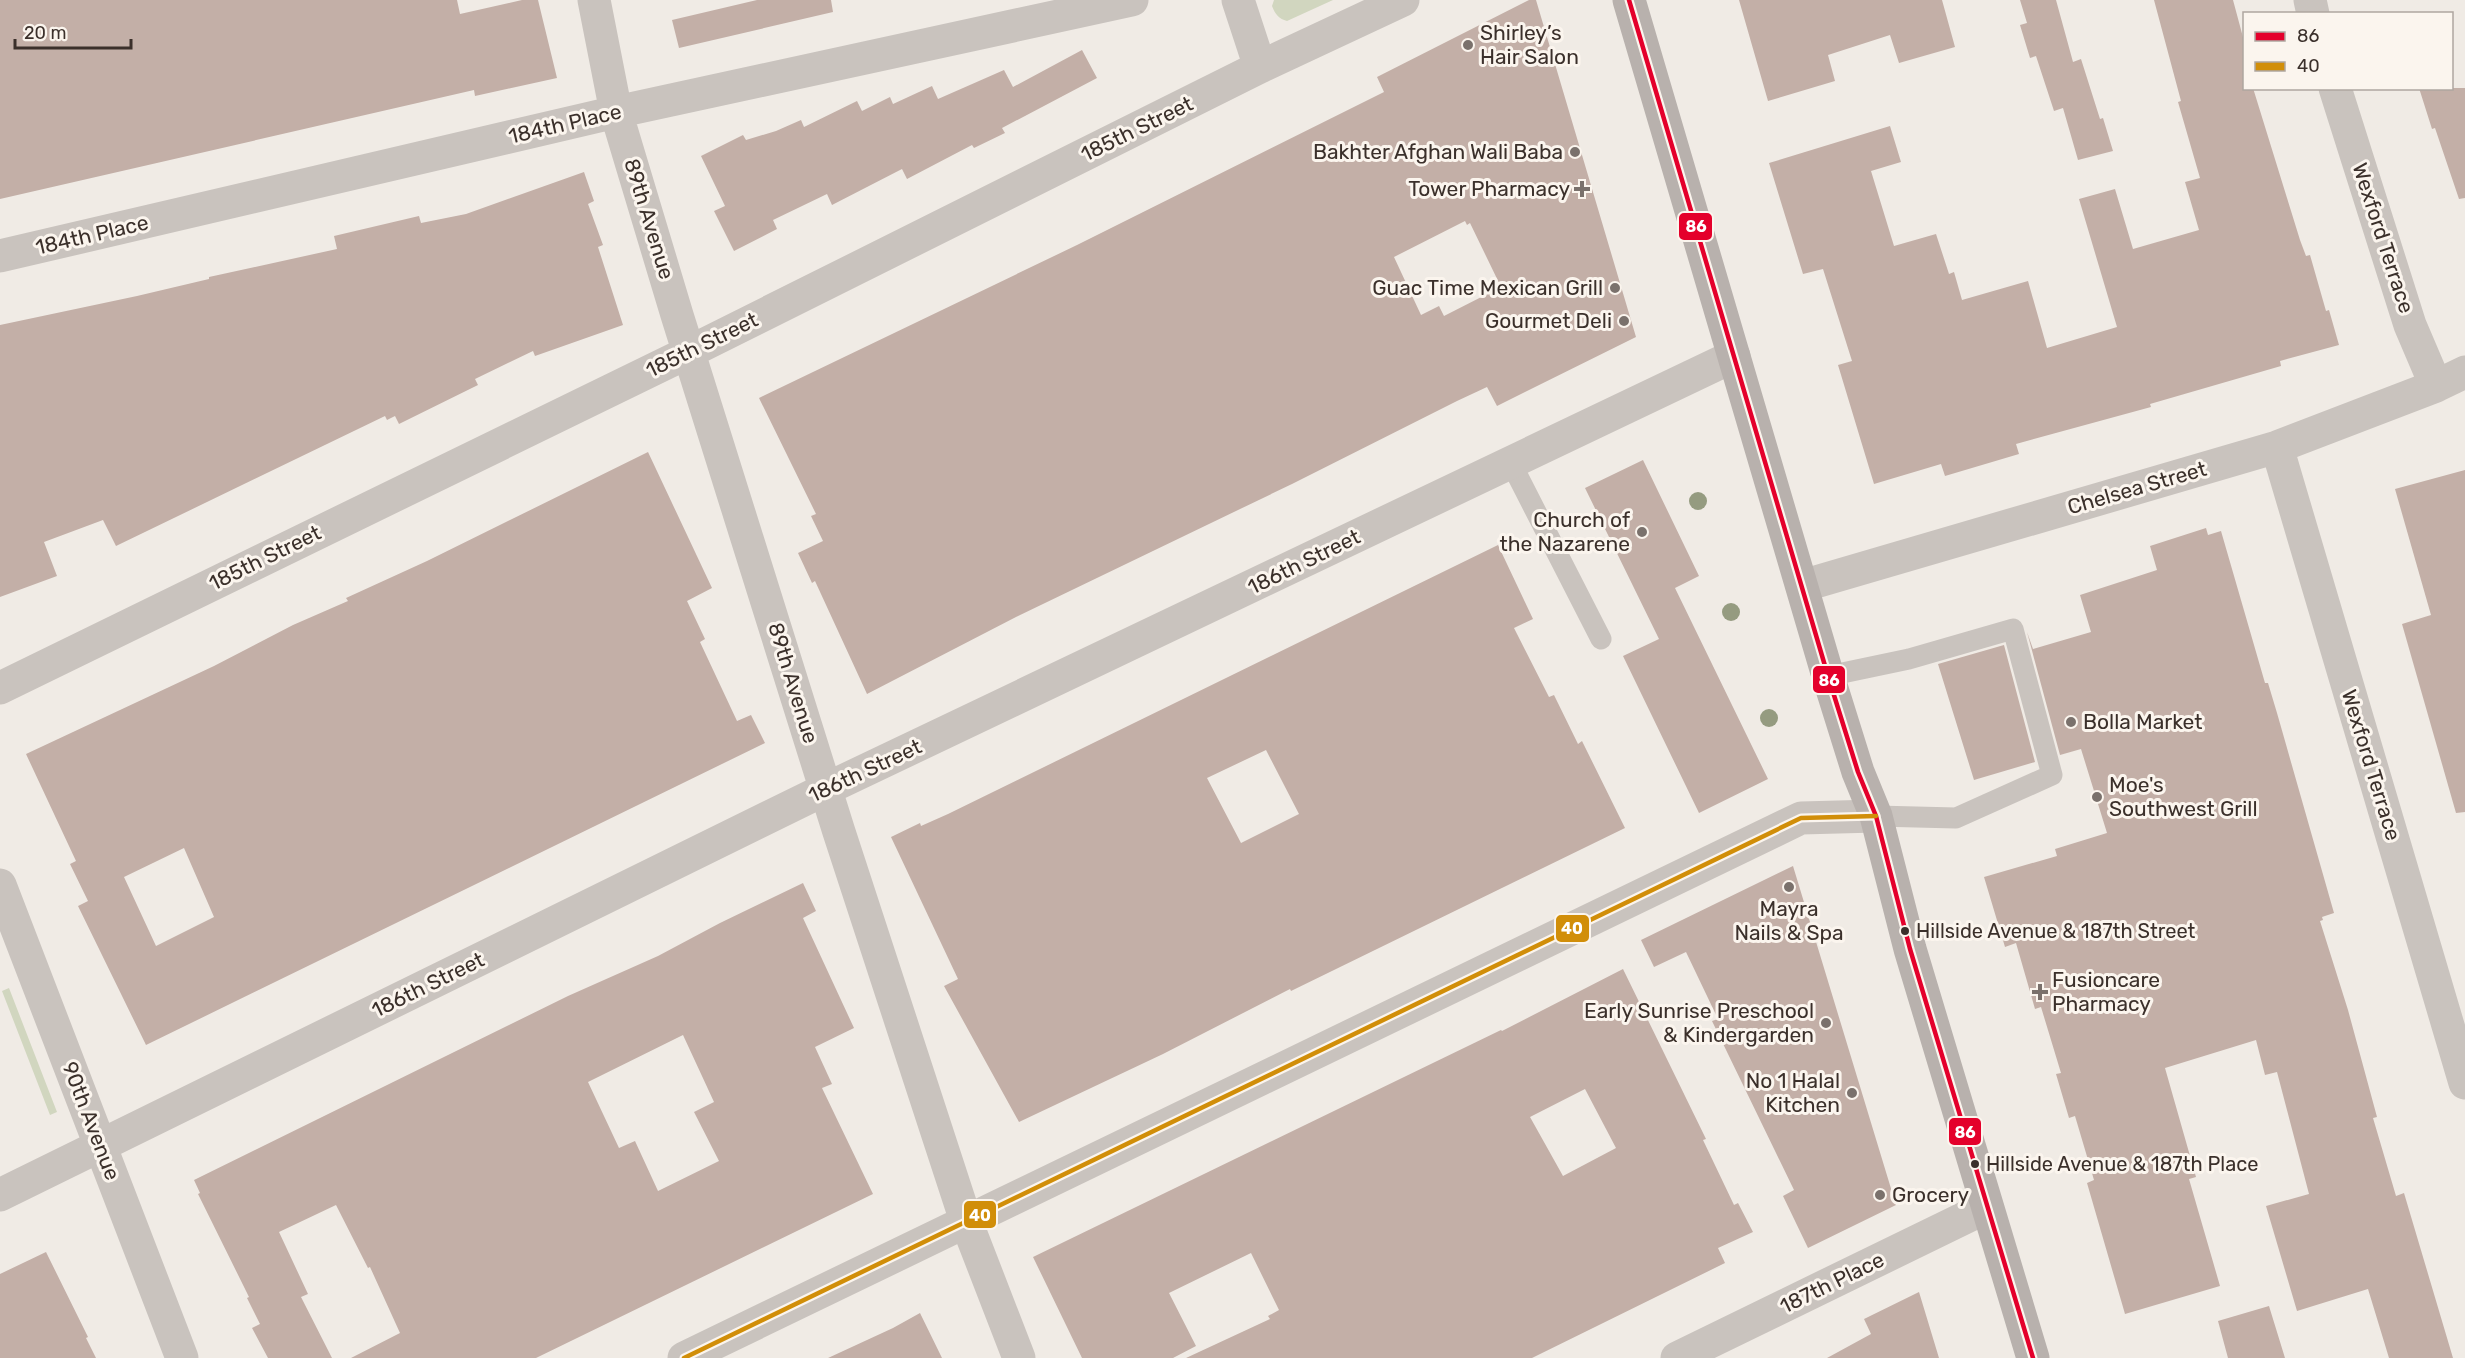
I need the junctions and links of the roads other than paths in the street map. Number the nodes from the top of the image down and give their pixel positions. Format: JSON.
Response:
{"nodes":[{"id":1,"x":594,"y":0,"type":"edge"},
{"id":2,"x":1132,"y":0,"type":"edge"},
{"id":3,"x":1238,"y":0,"type":"edge"},
{"id":4,"x":1402,"y":0,"type":"edge"},
{"id":5,"x":1629,"y":0,"type":"edge"},
{"id":6,"x":1260,"y":68,"type":"junction"},
{"id":7,"x":2336,"y":90,"type":"edge"},
{"id":8,"x":616,"y":112,"type":"junction"},
{"id":9,"x":0,"y":256,"type":"edge"},
{"id":10,"x":689,"y":352,"type":"junction"},
{"id":11,"x":1734,"y":356,"type":"junction"},
{"id":12,"x":2465,"y":372,"type":"edge"},
{"id":13,"x":2436,"y":386,"type":"junction"},
{"id":14,"x":2277,"y":447,"type":"junction"},
{"id":15,"x":1511,"y":463,"type":"junction"},
{"id":16,"x":1802,"y":586,"type":"junction"},
{"id":17,"x":1601,"y":639,"type":"dead end"},
{"id":18,"x":1828,"y":676,"type":"junction"},
{"id":19,"x":0,"y":688,"type":"edge"},
{"id":20,"x":826,"y":789,"type":"junction"},
{"id":21,"x":1876,"y":816,"type":"junction"},
{"id":22,"x":0,"y":885,"type":"edge"},
{"id":23,"x":2465,"y":1083,"type":"edge"},
{"id":24,"x":100,"y":1146,"type":"junction"},
{"id":25,"x":0,"y":1195,"type":"edge"},
{"id":26,"x":1987,"y":1207,"type":"junction"},
{"id":27,"x":966,"y":1221,"type":"junction"},
{"id":28,"x":182,"y":1358,"type":"edge"},
{"id":29,"x":684,"y":1358,"type":"edge"},
{"id":30,"x":1019,"y":1358,"type":"edge"},
{"id":31,"x":1677,"y":1358,"type":"edge"},
{"id":32,"x":2033,"y":1358,"type":"edge"}],
"edges":[{"from":1,"to":8,"type":"street","name":"89th Avenue"},
{"from":2,"to":8,"type":"street","name":"184th Place"},
{"from":3,"to":6,"type":"street"},
{"from":4,"to":6,"type":"street","name":"185th Street"},
{"from":5,"to":11,"type":"main road"},
{"from":6,"to":10,"type":"street","name":"185th Street"},
{"from":7,"to":13,"type":"street","name":"Wexford Terrace"},
{"from":8,"to":9,"type":"street","name":"184th Place"},
{"from":8,"to":10,"type":"street","name":"89th Avenue"},
{"from":10,"to":19,"type":"street","name":"185th Street"},
{"from":10,"to":20,"type":"street","name":"89th Avenue"},
{"from":11,"to":15,"type":"street","name":"186th Street"},
{"from":11,"to":16,"type":"main road"},
{"from":12,"to":13,"type":"street","name":"Chelsea Street"},
{"from":13,"to":14,"type":"street","name":"Chelsea Street"},
{"from":14,"to":16,"type":"street","name":"Chelsea Street"},
{"from":14,"to":23,"type":"street","name":"Wexford Terrace"},
{"from":15,"to":17,"type":"lane"},
{"from":15,"to":20,"type":"street","name":"186th Street"},
{"from":16,"to":18,"type":"main road"},
{"from":18,"to":21,"type":"main road"},
{"from":18,"to":21,"type":"lane"},
{"from":20,"to":24,"type":"street","name":"186th Street"},
{"from":20,"to":27,"type":"street","name":"89th Avenue"},
{"from":21,"to":26,"type":"main road"},
{"from":21,"to":27,"type":"street"},
{"from":22,"to":24,"type":"street","name":"90th Avenue"},
{"from":24,"to":25,"type":"street","name":"186th Street"},
{"from":24,"to":28,"type":"street","name":"90th Avenue"},
{"from":26,"to":31,"type":"street","name":"187th Place"},
{"from":26,"to":32,"type":"main road"},
{"from":27,"to":29,"type":"street"},
{"from":27,"to":30,"type":"street","name":"89th Avenue"}]}
